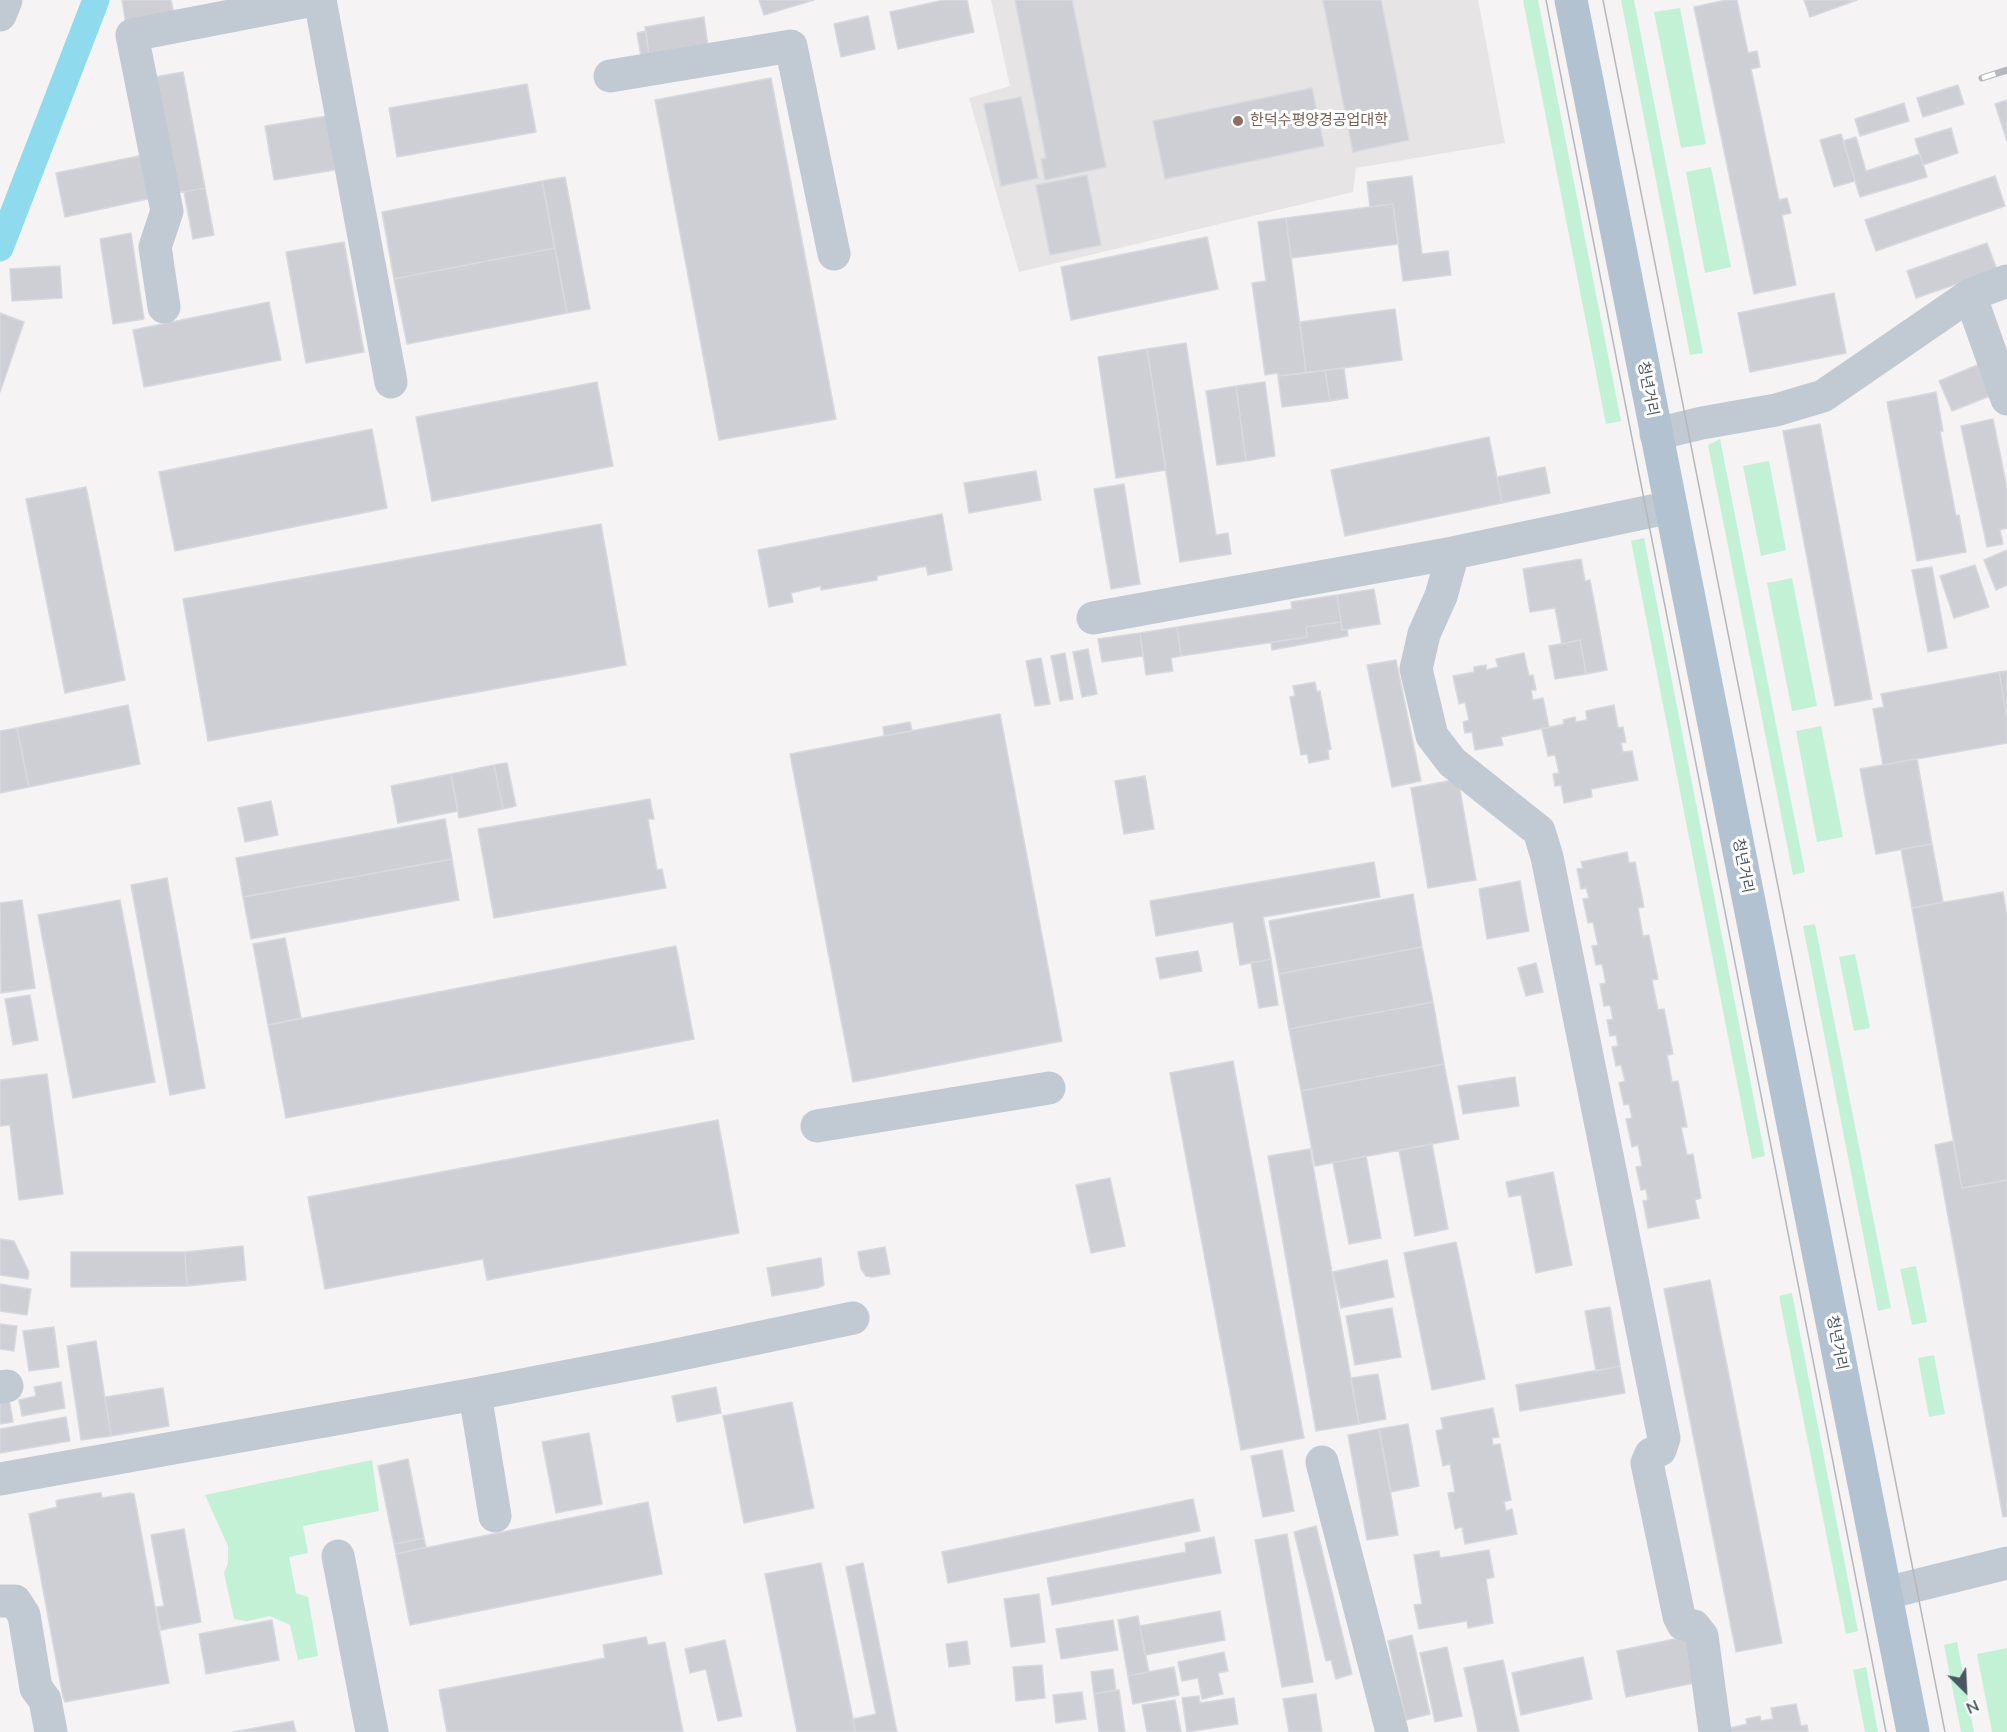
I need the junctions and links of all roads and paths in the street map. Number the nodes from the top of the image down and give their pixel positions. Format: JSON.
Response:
{"nodes":[{"id":1,"x":6,"y":0,"type":"edge"},
{"id":2,"x":313,"y":0,"type":"edge"},
{"id":3,"x":320,"y":0,"type":"edge"},
{"id":4,"x":1571,"y":0,"type":"edge"},
{"id":5,"x":0,"y":15,"type":"edge"},
{"id":6,"x":610,"y":76,"type":"dead end"},
{"id":7,"x":834,"y":254,"type":"dead end"},
{"id":8,"x":2007,"y":281,"type":"edge"},
{"id":9,"x":1970,"y":295,"type":"junction"},
{"id":10,"x":164,"y":307,"type":"dead end"},
{"id":11,"x":391,"y":382,"type":"dead end"},
{"id":12,"x":2007,"y":399,"type":"edge"},
{"id":13,"x":1656,"y":434,"type":"junction"},
{"id":14,"x":1671,"y":507,"type":"junction"},
{"id":15,"x":1453,"y":553,"type":"junction"},
{"id":16,"x":1093,"y":618,"type":"dead end"},
{"id":17,"x":1048,"y":1088,"type":"dead end"},
{"id":18,"x":817,"y":1126,"type":"dead end"},
{"id":19,"x":853,"y":1318,"type":"dead end"},
{"id":20,"x":475,"y":1394,"type":"junction"},
{"id":21,"x":1322,"y":1462,"type":"dead end"},
{"id":22,"x":0,"y":1479,"type":"edge"},
{"id":23,"x":495,"y":1516,"type":"dead end"},
{"id":24,"x":338,"y":1556,"type":"dead end"},
{"id":25,"x":2007,"y":1563,"type":"edge"},
{"id":26,"x":1886,"y":1593,"type":"junction"},
{"id":27,"x":0,"y":1601,"type":"edge"},
{"id":28,"x":51,"y":1732,"type":"edge"},
{"id":29,"x":372,"y":1732,"type":"edge"},
{"id":30,"x":1392,"y":1732,"type":"edge"},
{"id":31,"x":1715,"y":1732,"type":"edge"},
{"id":32,"x":1913,"y":1732,"type":"edge"}],
"edges":[{"from":1,"to":5,"type":"street"},
{"from":2,"to":10,"type":"street"},
{"from":3,"to":11,"type":"street"},
{"from":4,"to":13,"type":"main road","name":"청년거리"},
{"from":6,"to":7,"type":"street"},
{"from":8,"to":9,"type":"street"},
{"from":9,"to":12,"type":"street"},
{"from":9,"to":13,"type":"street"},
{"from":13,"to":14,"type":"main road","name":"청년거리"},
{"from":14,"to":15,"type":"street"},
{"from":14,"to":26,"type":"main road","name":"청년거리"},
{"from":15,"to":16,"type":"street"},
{"from":15,"to":31,"type":"street"},
{"from":17,"to":18,"type":"street"},
{"from":19,"to":20,"type":"street"},
{"from":20,"to":22,"type":"street"},
{"from":20,"to":23,"type":"street"},
{"from":21,"to":30,"type":"street"},
{"from":24,"to":29,"type":"street"},
{"from":25,"to":26,"type":"street"},
{"from":26,"to":32,"type":"main road","name":"청년거리"},
{"from":27,"to":28,"type":"street"}]}
